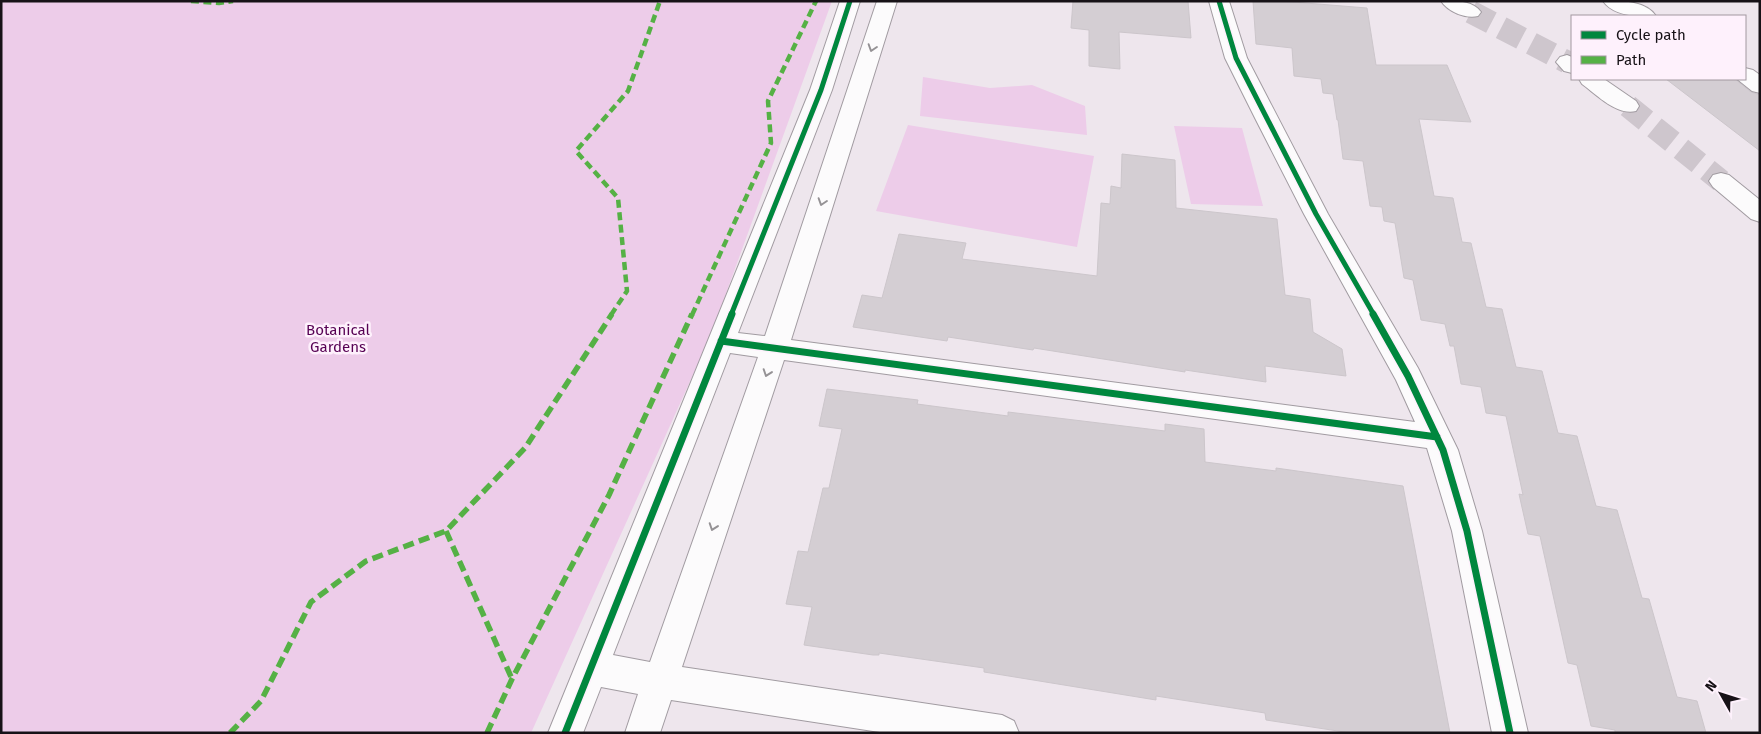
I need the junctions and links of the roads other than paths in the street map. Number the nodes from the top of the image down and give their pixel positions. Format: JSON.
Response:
{"nodes":[{"id":1,"x":850,"y":1,"type":"edge"},
{"id":2,"x":887,"y":1,"type":"edge"},
{"id":3,"x":1219,"y":1,"type":"edge"},
{"id":4,"x":1451,"y":1,"type":"edge"},
{"id":5,"x":1613,"y":1,"type":"edge"},
{"id":6,"x":1472,"y":12,"type":"tunnel mouth"},
{"id":7,"x":1644,"y":15,"type":"edge"},
{"id":8,"x":1746,"y":71,"type":"edge"},
{"id":9,"x":1760,"y":73,"type":"edge"},
{"id":10,"x":1746,"y":76,"type":"edge"},
{"id":11,"x":1591,"y":80,"type":"edge"},
{"id":12,"x":1760,"y":86,"type":"edge"},
{"id":13,"x":1628,"y":106,"type":"tunnel mouth"},
{"id":14,"x":1721,"y":181,"type":"tunnel mouth"},
{"id":15,"x":1760,"y":213,"type":"edge"},
{"id":16,"x":721,"y":341,"type":"junction"},
{"id":17,"x":775,"y":348,"type":"junction"},
{"id":18,"x":1437,"y":437,"type":"junction"},
{"id":19,"x":590,"y":668,"type":"junction"},
{"id":20,"x":660,"y":681,"type":"junction"},
{"id":21,"x":565,"y":733,"type":"edge"},
{"id":22,"x":642,"y":733,"type":"edge"},
{"id":23,"x":1002,"y":733,"type":"edge"},
{"id":24,"x":1510,"y":733,"type":"edge"}],
"edges":[{"from":1,"to":16,"type":"street"},
{"from":2,"to":17,"type":"street","one_way":true},
{"from":3,"to":18,"type":"street"},
{"from":4,"to":6,"type":"street"},
{"from":5,"to":7,"type":"street"},
{"from":8,"to":9,"type":"street"},
{"from":10,"to":12,"type":"street"},
{"from":11,"to":13,"type":"street"},
{"from":14,"to":15,"type":"street"},
{"from":16,"to":17,"type":"street"},
{"from":16,"to":19,"type":"street"},
{"from":17,"to":18,"type":"street"},
{"from":17,"to":20,"type":"street","one_way":true},
{"from":18,"to":24,"type":"street"},
{"from":19,"to":20,"type":"street"},
{"from":19,"to":21,"type":"street"},
{"from":20,"to":22,"type":"street"},
{"from":20,"to":23,"type":"street"}]}
